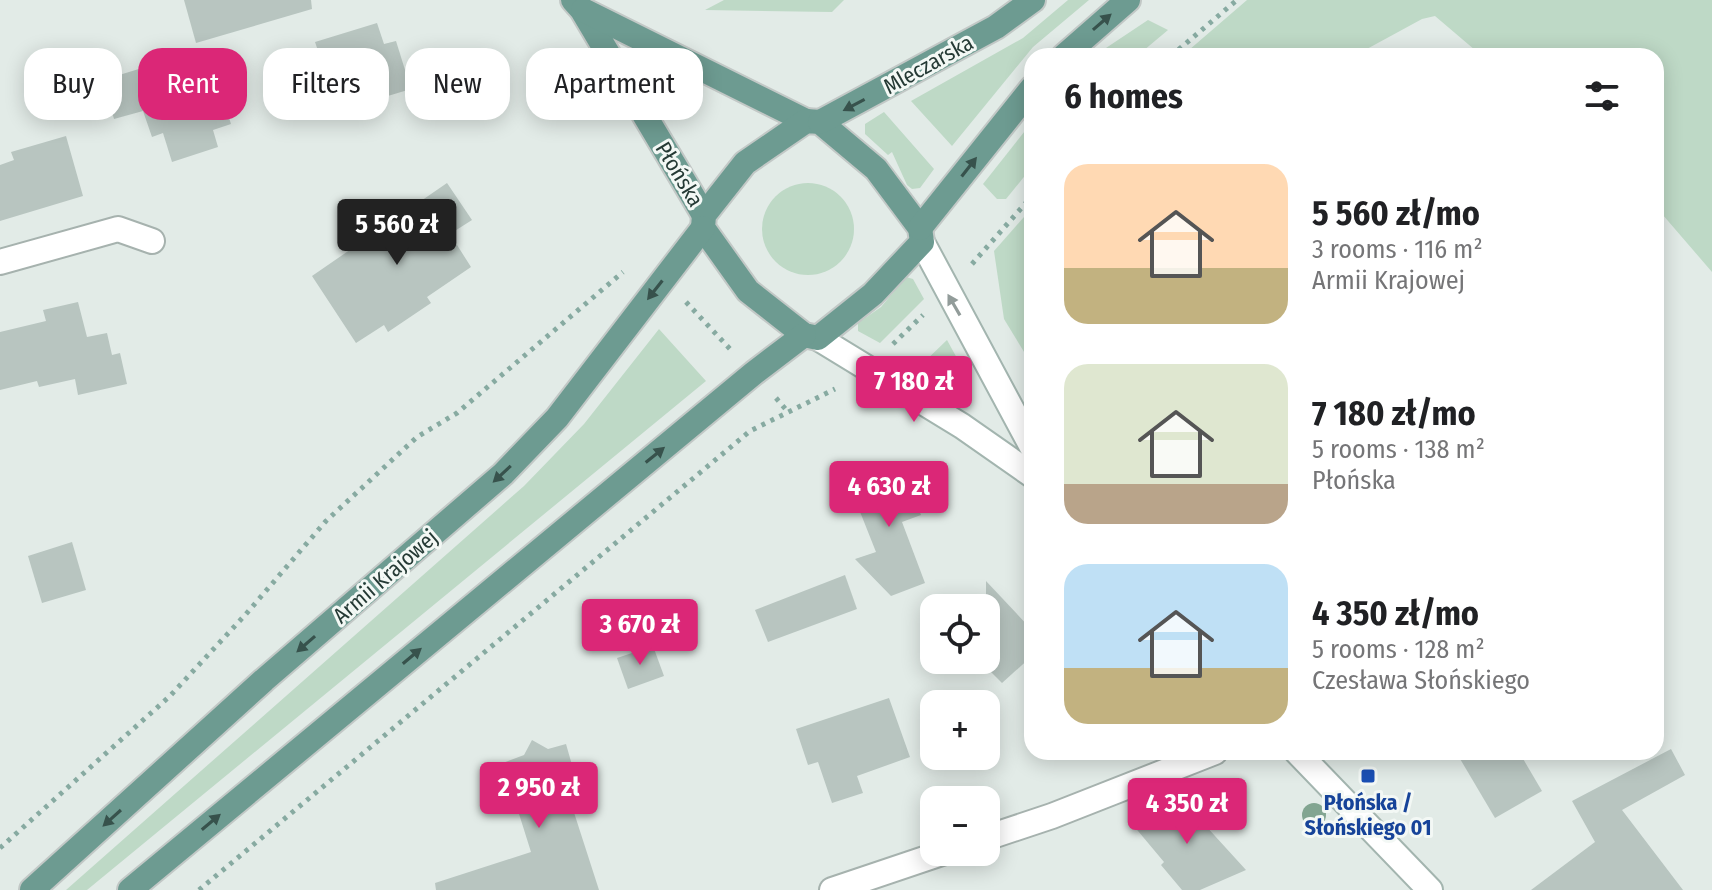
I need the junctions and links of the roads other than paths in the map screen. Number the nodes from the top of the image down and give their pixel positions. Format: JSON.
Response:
{"nodes":[{"id":1,"x":1033,"y":0,"type":"edge"},
{"id":2,"x":1128,"y":0,"type":"edge"},
{"id":3,"x":577,"y":5,"type":"edge"},
{"id":4,"x":1073,"y":48,"type":"edge"},
{"id":5,"x":1024,"y":99,"type":"edge"},
{"id":6,"x":813,"y":121,"type":"junction"},
{"id":7,"x":704,"y":222,"type":"junction"},
{"id":8,"x":921,"y":235,"type":"junction"},
{"id":9,"x":152,"y":241,"type":"dead end"},
{"id":10,"x":0,"y":262,"type":"edge"},
{"id":11,"x":811,"y":337,"type":"junction"},
{"id":12,"x":1024,"y":432,"type":"edge"},
{"id":13,"x":1024,"y":469,"type":"edge"},
{"id":14,"x":1195,"y":760,"type":"edge"},
{"id":15,"x":1305,"y":760,"type":"edge"},
{"id":16,"x":1000,"y":833,"type":"edge"},
{"id":17,"x":920,"y":860,"type":"edge"},
{"id":18,"x":32,"y":890,"type":"edge"},
{"id":19,"x":130,"y":890,"type":"edge"},
{"id":20,"x":832,"y":890,"type":"edge"},
{"id":21,"x":1430,"y":890,"type":"edge"}],
"edges":[{"from":1,"to":6,"type":"main road","name":"Mleczarska","one_way":true},
{"from":4,"to":2,"type":"main road","one_way":true},
{"from":3,"to":6,"type":"main road","name":"Płońska"},
{"from":3,"to":7,"type":"main road","name":"Płońska"},
{"from":8,"to":5,"type":"main road","one_way":true},
{"from":6,"to":7,"type":"main road"},
{"from":6,"to":8,"type":"main road"},
{"from":7,"to":11,"type":"main road"},
{"from":7,"to":18,"type":"main road","name":"Armii Krajowej","one_way":true},
{"from":8,"to":11,"type":"main road"},
{"from":12,"to":8,"type":"street","one_way":true},
{"from":9,"to":10,"type":"street"},
{"from":11,"to":13,"type":"street"},
{"from":19,"to":11,"type":"main road","one_way":true},
{"from":14,"to":16,"type":"street"},
{"from":15,"to":21,"type":"street"},
{"from":17,"to":20,"type":"street"}]}
